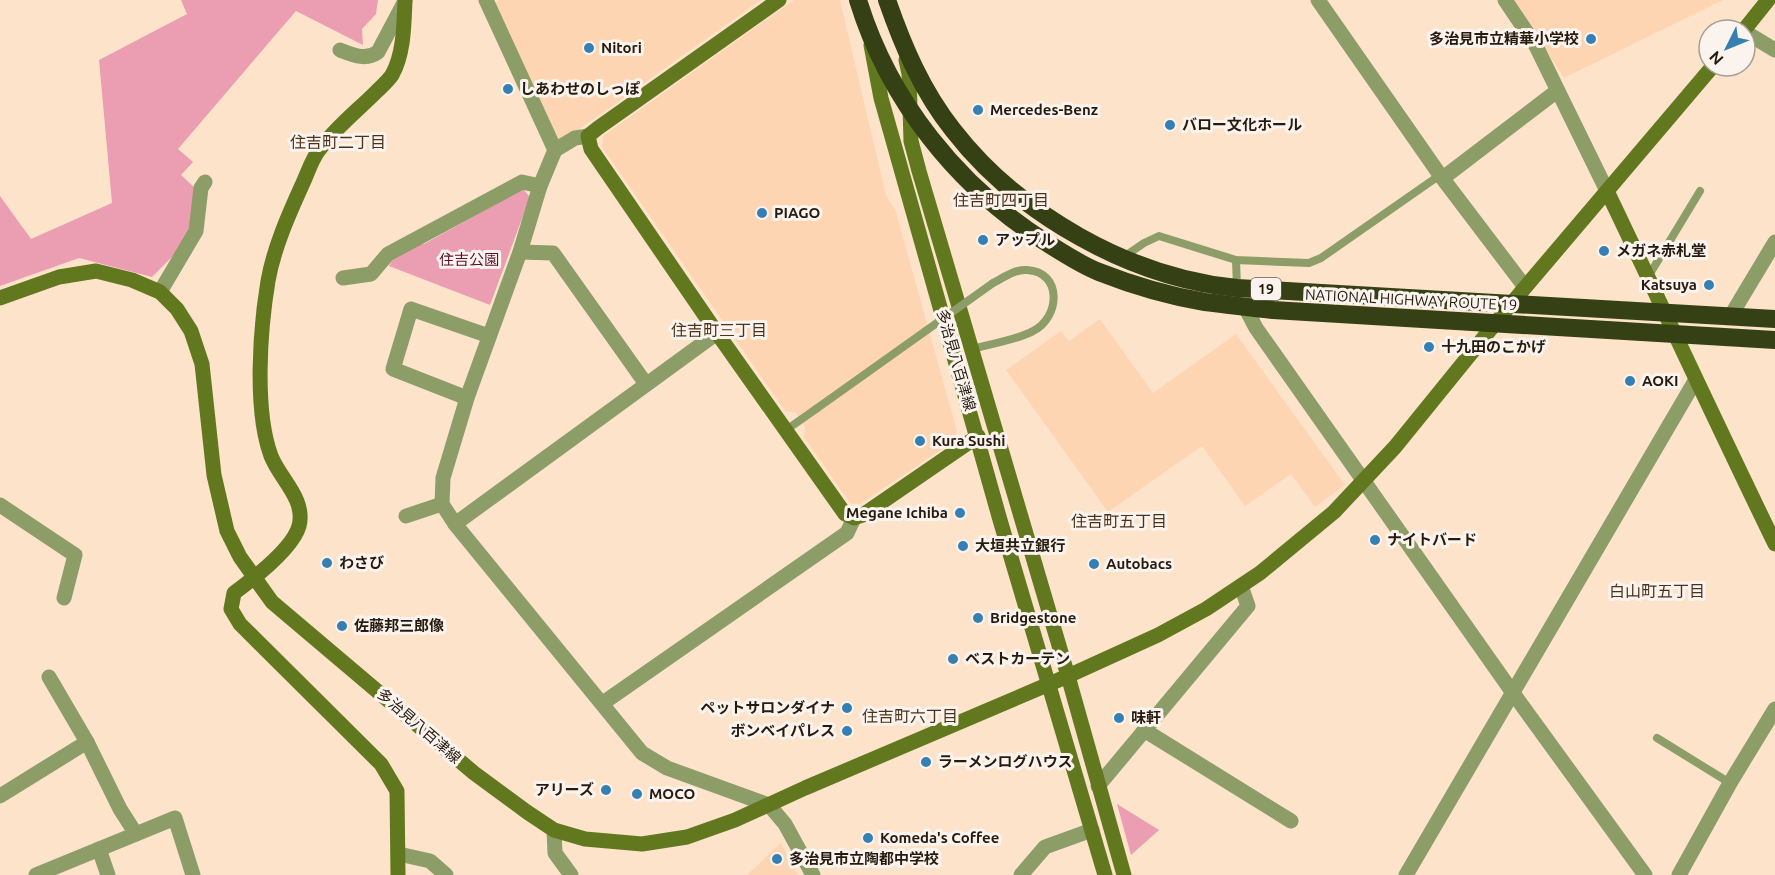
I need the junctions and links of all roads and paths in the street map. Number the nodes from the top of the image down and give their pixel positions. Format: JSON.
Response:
{"nodes":[{"id":1,"x":779,"y":0,"type":"edge"},
{"id":2,"x":858,"y":0,"type":"edge"},
{"id":3,"x":887,"y":0,"type":"edge"},
{"id":4,"x":1318,"y":0,"type":"edge"},
{"id":5,"x":1505,"y":0,"type":"edge"},
{"id":6,"x":1768,"y":0,"type":"edge"},
{"id":7,"x":405,"y":1,"type":"edge"},
{"id":8,"x":488,"y":1,"type":"edge"},
{"id":9,"x":1754,"y":18,"type":"edge"},
{"id":10,"x":869,"y":33,"type":"junction"},
{"id":11,"x":1757,"y":39,"type":"edge"},
{"id":12,"x":901,"y":40,"type":"junction"},
{"id":13,"x":340,"y":50,"type":"dead end"},
{"id":14,"x":1775,"y":50,"type":"edge"},
{"id":15,"x":1703,"y":78,"type":"edge"},
{"id":16,"x":1557,"y":91,"type":"junction"},
{"id":17,"x":911,"y":115,"type":"junction"},
{"id":18,"x":588,"y":136,"type":"junction"},
{"id":19,"x":555,"y":150,"type":"junction"},
{"id":20,"x":1442,"y":176,"type":"junction"},
{"id":21,"x":205,"y":182,"type":"dead end"},
{"id":22,"x":540,"y":186,"type":"junction"},
{"id":23,"x":1607,"y":191,"type":"junction"},
{"id":24,"x":1700,"y":191,"type":"dead end"},
{"id":25,"x":1775,"y":242,"type":"edge"},
{"id":26,"x":520,"y":252,"type":"junction"},
{"id":27,"x":1123,"y":258,"type":"junction"},
{"id":28,"x":1236,"y":260,"type":"junction"},
{"id":29,"x":1648,"y":277,"type":"junction"},
{"id":30,"x":343,"y":278,"type":"dead end"},
{"id":31,"x":1525,"y":287,"type":"junction"},
{"id":32,"x":1237,"y":288,"type":"junction"},
{"id":33,"x":160,"y":292,"type":"junction"},
{"id":34,"x":0,"y":298,"type":"edge"},
{"id":35,"x":1511,"y":304,"type":"junction"},
{"id":36,"x":1245,"y":307,"type":"junction"},
{"id":37,"x":1665,"y":312,"type":"junction"},
{"id":38,"x":1730,"y":316,"type":"junction"},
{"id":39,"x":1775,"y":319,"type":"edge"},
{"id":40,"x":1495,"y":323,"type":"junction"},
{"id":41,"x":717,"y":333,"type":"junction"},
{"id":42,"x":1676,"y":335,"type":"junction"},
{"id":43,"x":489,"y":336,"type":"junction"},
{"id":44,"x":1775,"y":340,"type":"edge"},
{"id":45,"x":971,"y":349,"type":"junction"},
{"id":46,"x":1695,"y":381,"type":"junction"},
{"id":47,"x":646,"y":384,"type":"junction"},
{"id":48,"x":467,"y":398,"type":"junction"},
{"id":49,"x":786,"y":430,"type":"junction"},
{"id":50,"x":978,"y":436,"type":"junction"},
{"id":51,"x":1364,"y":481,"type":"junction"},
{"id":52,"x":442,"y":504,"type":"junction"},
{"id":53,"x":0,"y":505,"type":"edge"},
{"id":54,"x":406,"y":516,"type":"dead end"},
{"id":55,"x":854,"y":518,"type":"junction"},
{"id":56,"x":455,"y":524,"type":"junction"},
{"id":57,"x":1775,"y":544,"type":"edge"},
{"id":58,"x":255,"y":578,"type":"junction"},
{"id":59,"x":1241,"y":586,"type":"junction"},
{"id":60,"x":64,"y":598,"type":"dead end"},
{"id":61,"x":49,"y":676,"type":"dead end"},
{"id":62,"x":1068,"y":676,"type":"junction"},
{"id":63,"x":1049,"y":684,"type":"junction"},
{"id":64,"x":1513,"y":693,"type":"junction"},
{"id":65,"x":603,"y":703,"type":"junction"},
{"id":66,"x":1775,"y":708,"type":"edge"},
{"id":67,"x":1144,"y":730,"type":"junction"},
{"id":68,"x":1658,"y":738,"type":"dead end"},
{"id":69,"x":87,"y":742,"type":"junction"},
{"id":70,"x":1730,"y":783,"type":"junction"},
{"id":71,"x":1098,"y":786,"type":"junction"},
{"id":72,"x":0,"y":796,"type":"edge"},
{"id":73,"x":769,"y":805,"type":"junction"},
{"id":74,"x":1291,"y":821,"type":"dead end"},
{"id":75,"x":554,"y":830,"type":"junction"},
{"id":76,"x":1092,"y":830,"type":"junction"},
{"id":77,"x":136,"y":834,"type":"junction"},
{"id":78,"x":99,"y":849,"type":"junction"},
{"id":79,"x":399,"y":854,"type":"junction"},
{"id":80,"x":36,"y":875,"type":"edge"},
{"id":81,"x":108,"y":875,"type":"edge"},
{"id":82,"x":193,"y":875,"type":"edge"},
{"id":83,"x":398,"y":875,"type":"edge"},
{"id":84,"x":446,"y":875,"type":"edge"},
{"id":85,"x":571,"y":875,"type":"edge"},
{"id":86,"x":813,"y":875,"type":"edge"},
{"id":87,"x":1020,"y":875,"type":"edge"},
{"id":88,"x":1105,"y":875,"type":"edge"},
{"id":89,"x":1124,"y":875,"type":"edge"},
{"id":90,"x":1406,"y":875,"type":"edge"},
{"id":91,"x":1644,"y":875,"type":"edge"},
{"id":92,"x":1679,"y":875,"type":"edge"}],
"edges":[{"from":1,"to":18,"type":"street"},
{"from":2,"to":10,"type":"highway","name":"NATIONAL HIGHWAY ROUTE 19","number":"19"},
{"from":3,"to":12,"type":"highway","name":"NATIONAL HIGHWAY ROUTE 19","number":"19"},
{"from":4,"to":20,"type":"street"},
{"from":5,"to":16,"type":"street"},
{"from":6,"to":9,"type":"street"},
{"from":7,"to":13,"type":"street"},
{"from":7,"to":58,"type":"street"},
{"from":8,"to":19,"type":"street"},
{"from":10,"to":17,"type":"highway","name":"NATIONAL HIGHWAY ROUTE 19","number":"19"},
{"from":10,"to":50,"type":"street","name":"多治見八百津線"},
{"from":11,"to":14,"type":"street"},
{"from":12,"to":17,"type":"street","name":"多治見八百津線"},
{"from":12,"to":27,"type":"highway","name":"NATIONAL HIGHWAY ROUTE 19","number":"19"},
{"from":15,"to":23,"type":"street"},
{"from":16,"to":20,"type":"street"},
{"from":16,"to":23,"type":"street"},
{"from":17,"to":36,"type":"highway","name":"NATIONAL HIGHWAY ROUTE 19","number":"19"},
{"from":17,"to":45,"type":"street","name":"多治見八百津線"},
{"from":18,"to":19,"type":"street"},
{"from":18,"to":41,"type":"street"},
{"from":19,"to":22,"type":"street"},
{"from":20,"to":28,"type":"lane"},
{"from":20,"to":31,"type":"street"},
{"from":21,"to":33,"type":"street"},
{"from":22,"to":26,"type":"street"},
{"from":22,"to":30,"type":"street"},
{"from":23,"to":29,"type":"street"},
{"from":23,"to":31,"type":"street"},
{"from":24,"to":29,"type":"lane"},
{"from":25,"to":38,"type":"street"},
{"from":26,"to":43,"type":"street"},
{"from":26,"to":47,"type":"street"},
{"from":27,"to":28,"type":"lane"},
{"from":27,"to":32,"type":"highway","name":"NATIONAL HIGHWAY ROUTE 19","number":"19"},
{"from":28,"to":32,"type":"lane"},
{"from":29,"to":37,"type":"street"},
{"from":31,"to":35,"type":"street"},
{"from":32,"to":35,"type":"highway","name":"NATIONAL HIGHWAY ROUTE 19","number":"19"},
{"from":33,"to":34,"type":"street","name":"多治見八百津線"},
{"from":33,"to":58,"type":"street","name":"多治見八百津線"},
{"from":35,"to":37,"type":"highway","name":"NATIONAL HIGHWAY ROUTE 19","number":"19"},
{"from":35,"to":40,"type":"street"},
{"from":36,"to":40,"type":"highway","name":"NATIONAL HIGHWAY ROUTE 19","number":"19"},
{"from":36,"to":51,"type":"street"},
{"from":37,"to":38,"type":"highway","name":"NATIONAL HIGHWAY ROUTE 19","number":"19"},
{"from":37,"to":42,"type":"street"},
{"from":38,"to":39,"type":"highway","name":"NATIONAL HIGHWAY ROUTE 19","number":"19"},
{"from":40,"to":42,"type":"highway","name":"NATIONAL HIGHWAY ROUTE 19","number":"19"},
{"from":40,"to":51,"type":"street"},
{"from":41,"to":47,"type":"street"},
{"from":41,"to":49,"type":"street"},
{"from":42,"to":44,"type":"highway","name":"NATIONAL HIGHWAY ROUTE 19","number":"19"},
{"from":42,"to":46,"type":"street"},
{"from":43,"to":48,"type":"street"},
{"from":43,"to":48,"type":"street"},
{"from":45,"to":49,"type":"lane","bridge":true},
{"from":45,"to":62,"type":"street","name":"多治見八百津線"},
{"from":46,"to":57,"type":"street"},
{"from":46,"to":64,"type":"street"},
{"from":47,"to":56,"type":"street"},
{"from":48,"to":52,"type":"street"},
{"from":49,"to":55,"type":"street"},
{"from":50,"to":55,"type":"street"},
{"from":50,"to":63,"type":"street","name":"多治見八百津線"},
{"from":51,"to":59,"type":"street"},
{"from":51,"to":64,"type":"street"},
{"from":52,"to":54,"type":"street"},
{"from":52,"to":56,"type":"street"},
{"from":53,"to":60,"type":"street"},
{"from":55,"to":65,"type":"street"},
{"from":56,"to":65,"type":"street"},
{"from":58,"to":75,"type":"street","name":"多治見八百津線"},
{"from":58,"to":79,"type":"street"},
{"from":59,"to":62,"type":"street"},
{"from":59,"to":67,"type":"street"},
{"from":61,"to":69,"type":"street"},
{"from":62,"to":63,"type":"street","name":"多治見八百津線"},
{"from":62,"to":71,"type":"street"},
{"from":63,"to":73,"type":"street","name":"多治見八百津線"},
{"from":63,"to":76,"type":"street"},
{"from":64,"to":90,"type":"street"},
{"from":64,"to":91,"type":"street"},
{"from":65,"to":73,"type":"street"},
{"from":66,"to":70,"type":"street"},
{"from":67,"to":71,"type":"street"},
{"from":67,"to":74,"type":"street"},
{"from":68,"to":70,"type":"lane"},
{"from":69,"to":72,"type":"street"},
{"from":69,"to":77,"type":"street"},
{"from":70,"to":92,"type":"street"},
{"from":71,"to":89,"type":"street"},
{"from":73,"to":75,"type":"street","name":"多治見八百津線"},
{"from":73,"to":86,"type":"street"},
{"from":75,"to":85,"type":"street"},
{"from":76,"to":87,"type":"street"},
{"from":76,"to":88,"type":"street"},
{"from":77,"to":78,"type":"street"},
{"from":77,"to":82,"type":"street"},
{"from":78,"to":80,"type":"street"},
{"from":78,"to":81,"type":"street"},
{"from":79,"to":83,"type":"street"},
{"from":79,"to":84,"type":"street"}]}
